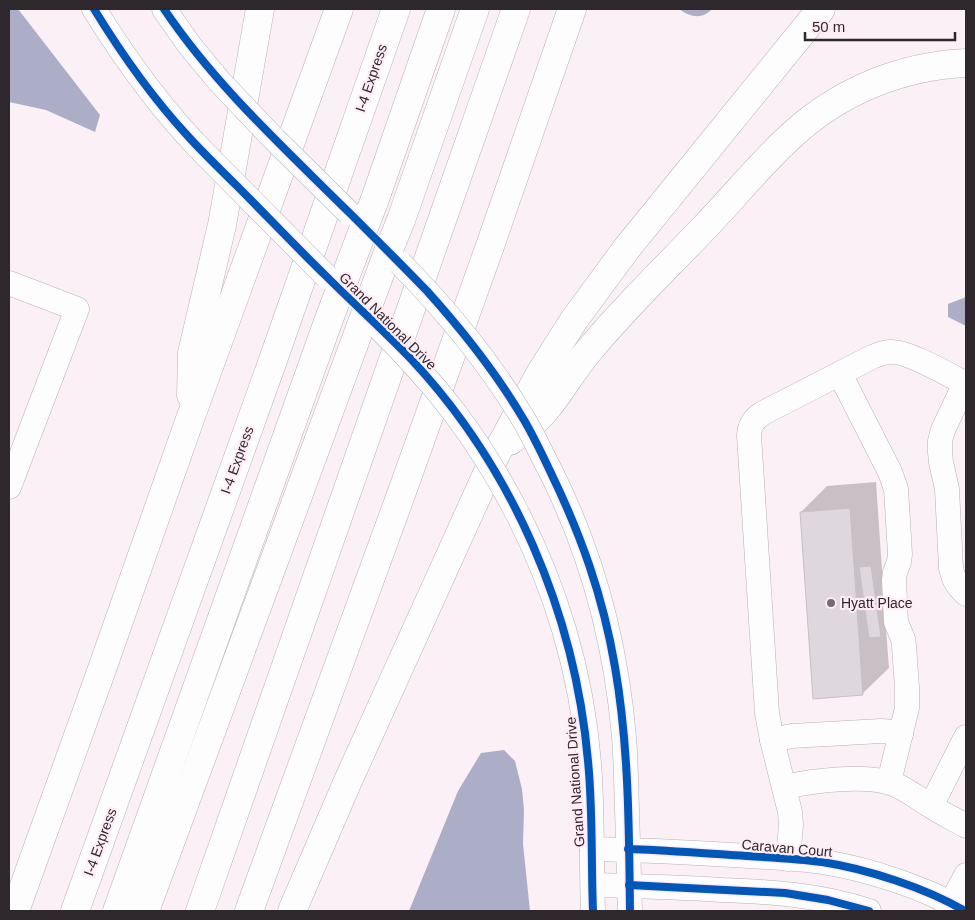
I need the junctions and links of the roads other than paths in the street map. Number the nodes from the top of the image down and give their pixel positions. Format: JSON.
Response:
{"nodes":[{"id":1,"x":94,"y":9,"type":"edge"},
{"id":2,"x":164,"y":9,"type":"edge"},
{"id":3,"x":260,"y":9,"type":"edge"},
{"id":4,"x":339,"y":9,"type":"edge"},
{"id":5,"x":396,"y":9,"type":"edge"},
{"id":6,"x":442,"y":9,"type":"edge"},
{"id":7,"x":475,"y":9,"type":"edge"},
{"id":8,"x":516,"y":9,"type":"edge"},
{"id":9,"x":572,"y":9,"type":"edge"},
{"id":10,"x":821,"y":9,"type":"edge"},
{"id":11,"x":966,"y":63,"type":"edge"},
{"id":12,"x":357,"y":220,"type":"junction"},
{"id":13,"x":394,"y":258,"type":"junction"},
{"id":14,"x":9,"y":283,"type":"edge"},
{"id":15,"x":334,"y":284,"type":"junction"},
{"id":16,"x":372,"y":321,"type":"junction"},
{"id":17,"x":840,"y":374,"type":"junction"},
{"id":18,"x":965,"y":384,"type":"edge"},
{"id":19,"x":190,"y":419,"type":"junction"},
{"id":20,"x":496,"y":454,"type":"junction"},
{"id":21,"x":9,"y":487,"type":"edge"},
{"id":22,"x":966,"y":594,"type":"edge"},
{"id":23,"x":901,"y":734,"type":"junction"},
{"id":24,"x":966,"y":738,"type":"edge"},
{"id":25,"x":772,"y":740,"type":"junction"},
{"id":26,"x":889,"y":782,"type":"junction"},
{"id":27,"x":784,"y":787,"type":"junction"},
{"id":28,"x":931,"y":806,"type":"junction"},
{"id":29,"x":966,"y":826,"type":"edge"},
{"id":30,"x":592,"y":849,"type":"junction"},
{"id":31,"x":628,"y":850,"type":"junction"},
{"id":32,"x":788,"y":859,"type":"junction"},
{"id":33,"x":966,"y":875,"type":"edge"},
{"id":34,"x":593,"y":885,"type":"junction"},
{"id":35,"x":629,"y":886,"type":"junction"},
{"id":36,"x":955,"y":909,"type":"edge"},
{"id":37,"x":15,"y":911,"type":"edge"},
{"id":38,"x":75,"y":911,"type":"edge"},
{"id":39,"x":118,"y":911,"type":"edge"},
{"id":40,"x":145,"y":911,"type":"edge"},
{"id":41,"x":200,"y":911,"type":"edge"},
{"id":42,"x":249,"y":911,"type":"edge"},
{"id":43,"x":292,"y":911,"type":"edge"},
{"id":44,"x":594,"y":911,"type":"edge"},
{"id":45,"x":630,"y":911,"type":"edge"},
{"id":46,"x":869,"y":911,"type":"edge"}],
"edges":[{"from":1,"to":15,"type":"street","name":"Grand National Drive","bridge":true},
{"from":2,"to":12,"type":"street","bridge":true},
{"from":3,"to":19,"type":"highway"},
{"from":4,"to":19,"type":"highway"},
{"from":5,"to":38,"type":"highway","name":"I-4 Express"},
{"from":6,"to":12,"type":"highway"},
{"from":7,"to":13,"type":"highway"},
{"from":8,"to":41,"type":"highway"},
{"from":9,"to":42,"type":"highway"},
{"from":10,"to":20,"type":"highway"},
{"from":11,"to":20,"type":"highway"},
{"from":12,"to":13,"type":"street"},
{"from":12,"to":15,"type":"highway"},
{"from":13,"to":16,"type":"highway"},
{"from":13,"to":31,"type":"street","bridge":true},
{"from":14,"to":21,"type":"street"},
{"from":15,"to":16,"type":"street","name":"Grand National Drive"},
{"from":15,"to":39,"type":"highway"},
{"from":16,"to":30,"type":"street","name":"Grand National Drive","bridge":true},
{"from":16,"to":40,"type":"highway"},
{"from":17,"to":18,"type":"street"},
{"from":17,"to":23,"type":"street"},
{"from":17,"to":25,"type":"street"},
{"from":18,"to":22,"type":"street"},
{"from":19,"to":37,"type":"highway"},
{"from":20,"to":43,"type":"highway"},
{"from":23,"to":25,"type":"street"},
{"from":23,"to":26,"type":"street"},
{"from":24,"to":28,"type":"street"},
{"from":25,"to":27,"type":"street"},
{"from":26,"to":27,"type":"street"},
{"from":26,"to":28,"type":"street"},
{"from":27,"to":32,"type":"street"},
{"from":28,"to":29,"type":"street"},
{"from":30,"to":31,"type":"street","name":"Caravan Court"},
{"from":30,"to":34,"type":"street","name":"Grand National Drive"},
{"from":31,"to":32,"type":"street","name":"Caravan Court"},
{"from":31,"to":35,"type":"street"},
{"from":32,"to":36,"type":"street","name":"Caravan Court"},
{"from":33,"to":36,"type":"street"},
{"from":34,"to":35,"type":"street"},
{"from":34,"to":44,"type":"street","name":"Grand National Drive"},
{"from":35,"to":45,"type":"street"},
{"from":35,"to":46,"type":"street"}]}
